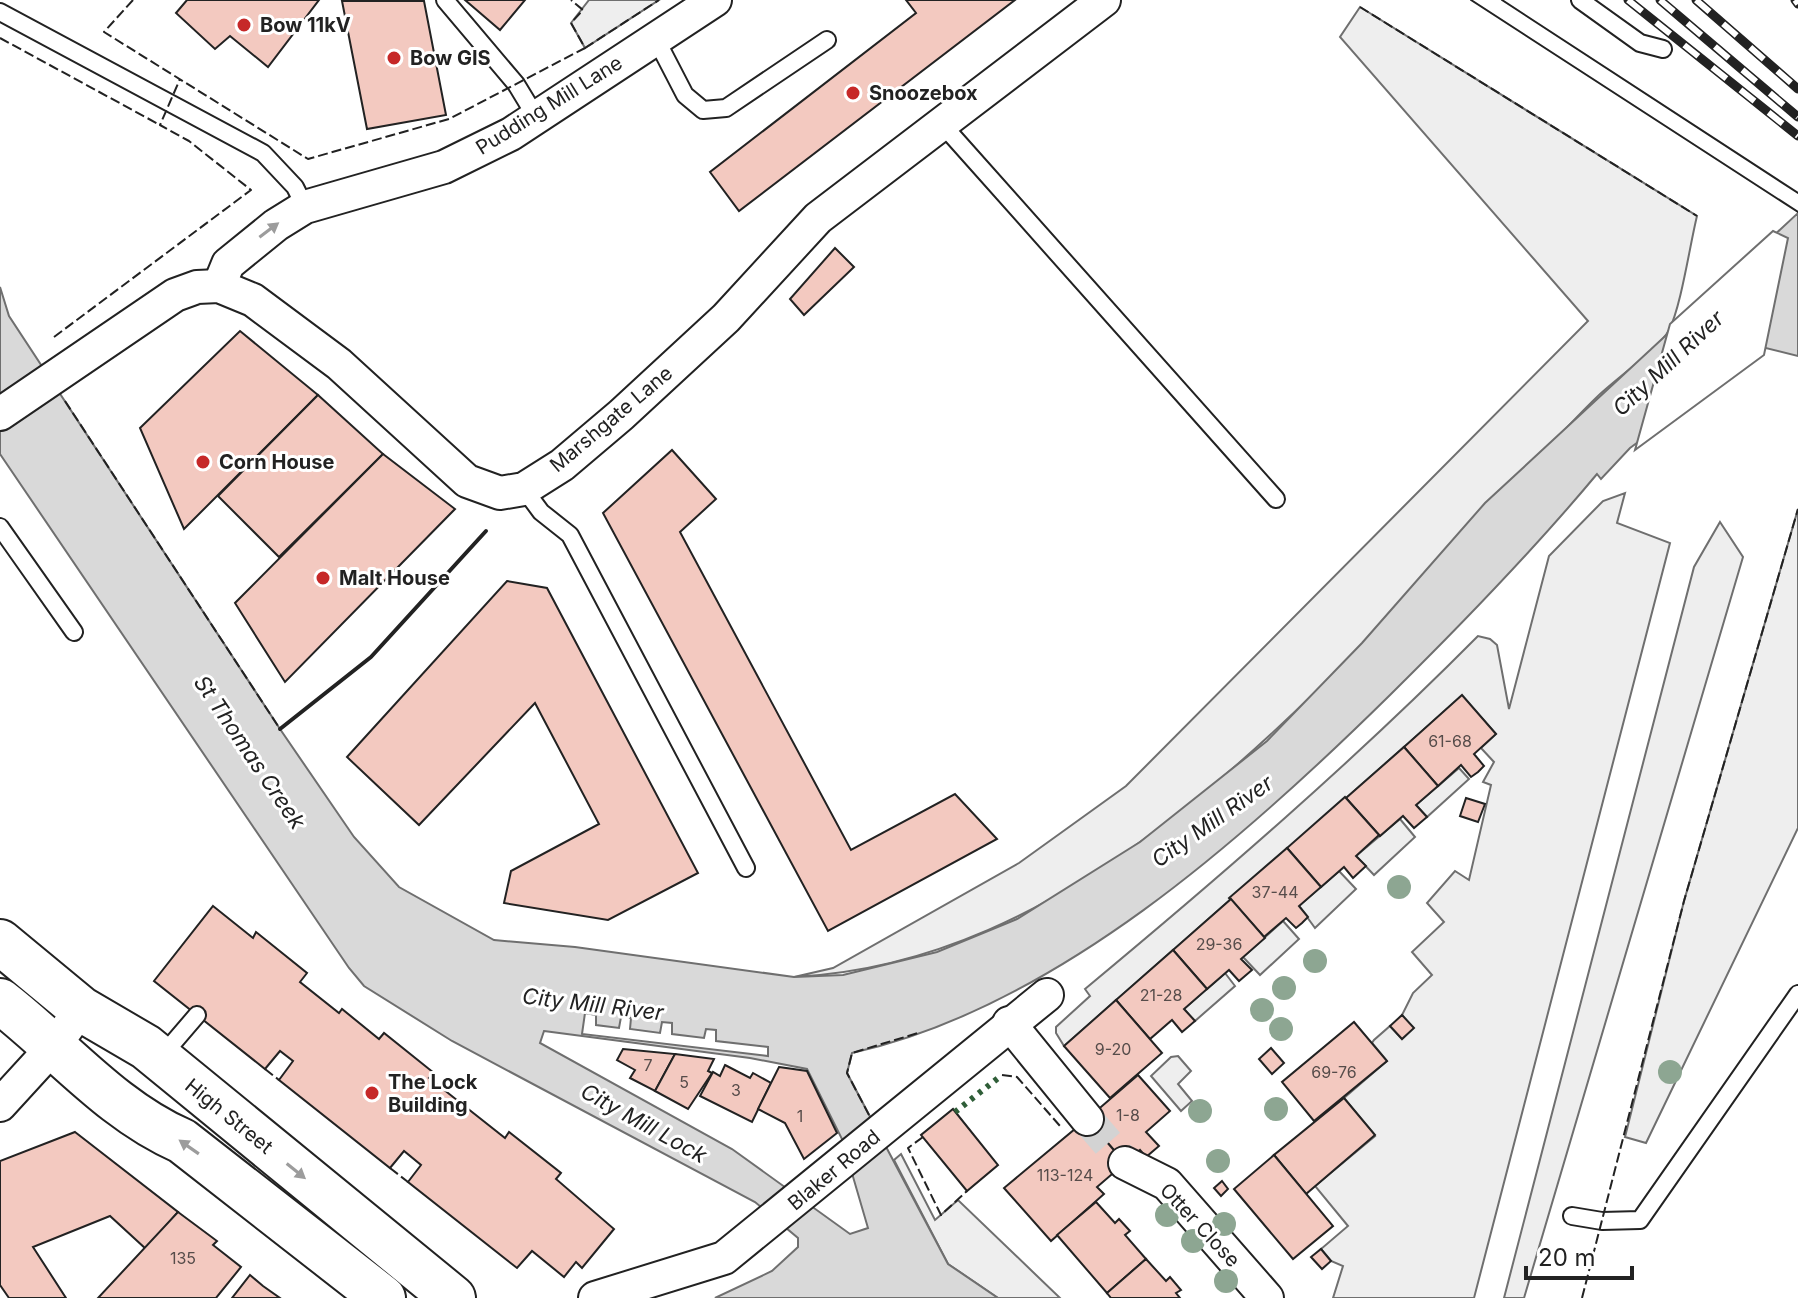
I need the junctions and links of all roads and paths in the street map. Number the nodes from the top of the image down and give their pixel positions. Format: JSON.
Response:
{"nodes":[{"id":1,"x":445,"y":0,"type":"edge"},
{"id":2,"x":715,"y":0,"type":"edge"},
{"id":3,"x":1104,"y":0,"type":"edge"},
{"id":4,"x":1580,"y":0,"type":"edge"},
{"id":5,"x":0,"y":12,"type":"edge"},
{"id":6,"x":656,"y":39,"type":"junction"},
{"id":7,"x":827,"y":40,"type":"dead end"},
{"id":8,"x":1663,"y":49,"type":"dead end"},
{"id":9,"x":536,"y":117,"type":"junction"},
{"id":10,"x":942,"y":124,"type":"junction"},
{"id":11,"x":305,"y":207,"type":"junction"},
{"id":12,"x":219,"y":286,"type":"junction"},
{"id":13,"x":0,"y":414,"type":"edge"},
{"id":14,"x":524,"y":489,"type":"junction"},
{"id":15,"x":1276,"y":499,"type":"dead end"},
{"id":16,"x":0,"y":527,"type":"edge"},
{"id":17,"x":74,"y":632,"type":"dead end"},
{"id":18,"x":746,"y":868,"type":"dead end"},
{"id":19,"x":0,"y":942,"type":"edge"},
{"id":20,"x":1798,"y":994,"type":"edge"},
{"id":21,"x":1047,"y":995,"type":"dead end"},
{"id":22,"x":0,"y":1001,"type":"edge"},
{"id":23,"x":81,"y":1009,"type":"junction"},
{"id":24,"x":197,"y":1015,"type":"dead end"},
{"id":25,"x":1009,"y":1023,"type":"junction"},
{"id":26,"x":54,"y":1046,"type":"junction"},
{"id":27,"x":160,"y":1059,"type":"junction"},
{"id":28,"x":0,"y":1105,"type":"edge"},
{"id":29,"x":1087,"y":1119,"type":"tunnel mouth"},
{"id":30,"x":1125,"y":1163,"type":"tunnel mouth"},
{"id":31,"x":1572,"y":1216,"type":"dead end"},
{"id":32,"x":383,"y":1298,"type":"edge"},
{"id":33,"x":453,"y":1298,"type":"edge"},
{"id":34,"x":595,"y":1298,"type":"edge"},
{"id":35,"x":1267,"y":1298,"type":"edge"}],
"edges":[{"from":1,"to":9,"type":"lane"},
{"from":2,"to":6,"type":"street","name":"Pudding Mill Lane"},
{"from":3,"to":10,"type":"street","name":"Marshgate Lane"},
{"from":4,"to":8,"type":"lane"},
{"from":5,"to":11,"type":"lane"},
{"from":6,"to":7,"type":"lane"},
{"from":6,"to":9,"type":"street","name":"Pudding Mill Lane"},
{"from":9,"to":11,"type":"street","name":"Pudding Mill Lane"},
{"from":10,"to":14,"type":"street","name":"Marshgate Lane"},
{"from":10,"to":15,"type":"lane"},
{"from":12,"to":11,"type":"street","name":"Pudding Mill Lane","one_way":true},
{"from":12,"to":13,"type":"street"},
{"from":12,"to":14,"type":"street"},
{"from":14,"to":18,"type":"lane"},
{"from":16,"to":17,"type":"lane"},
{"from":19,"to":23,"type":"main road","name":"High Street"},
{"from":20,"to":31,"type":"lane"},
{"from":21,"to":25,"type":"street","name":"Blaker Road"},
{"from":22,"to":26,"type":"main road"},
{"from":23,"to":26,"type":"street"},
{"from":23,"to":27,"type":"main road","name":"High Street"},
{"from":24,"to":27,"type":"lane"},
{"from":25,"to":29,"type":"street"},
{"from":25,"to":34,"type":"street","name":"Blaker Road"},
{"from":26,"to":28,"type":"street"},
{"from":32,"to":26,"type":"main road","one_way":true},
{"from":27,"to":33,"type":"main road","name":"High Street","one_way":true},
{"from":30,"to":35,"type":"street","name":"Otter Close"}]}
